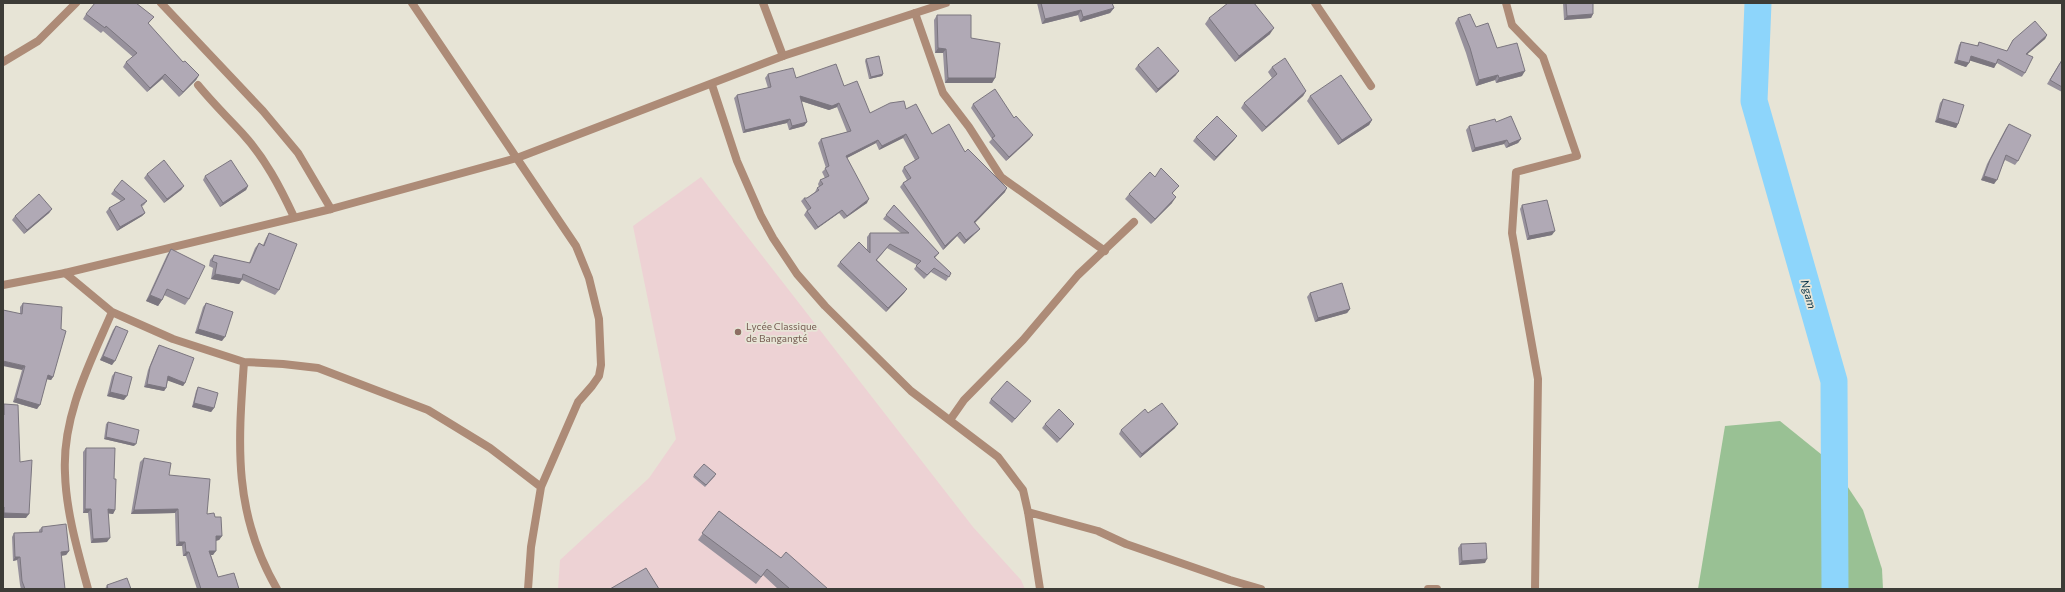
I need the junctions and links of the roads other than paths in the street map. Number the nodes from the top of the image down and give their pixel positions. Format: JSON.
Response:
{"nodes":[{"id":1,"x":76,"y":3,"type":"edge"},
{"id":2,"x":161,"y":3,"type":"edge"},
{"id":3,"x":412,"y":3,"type":"edge"},
{"id":4,"x":763,"y":3,"type":"edge"},
{"id":5,"x":1315,"y":3,"type":"edge"},
{"id":6,"x":1506,"y":3,"type":"edge"},
{"id":7,"x":942,"y":4,"type":"edge"},
{"id":8,"x":915,"y":14,"type":"junction"},
{"id":9,"x":783,"y":56,"type":"junction"},
{"id":10,"x":3,"y":62,"type":"edge"},
{"id":11,"x":198,"y":85,"type":"edge"},
{"id":12,"x":712,"y":85,"type":"junction"},
{"id":13,"x":1371,"y":86,"type":"dead end"},
{"id":14,"x":517,"y":158,"type":"junction"},
{"id":15,"x":331,"y":209,"type":"junction"},
{"id":16,"x":294,"y":217,"type":"junction"},
{"id":17,"x":1134,"y":222,"type":"dead end"},
{"id":18,"x":1105,"y":251,"type":"junction"},
{"id":19,"x":65,"y":273,"type":"junction"},
{"id":20,"x":3,"y":285,"type":"edge"},
{"id":21,"x":112,"y":312,"type":"junction"},
{"id":22,"x":244,"y":362,"type":"junction"},
{"id":23,"x":950,"y":420,"type":"junction"},
{"id":24,"x":541,"y":487,"type":"junction"},
{"id":25,"x":1028,"y":512,"type":"junction"},
{"id":26,"x":88,"y":589,"type":"edge"},
{"id":27,"x":277,"y":589,"type":"edge"},
{"id":28,"x":528,"y":589,"type":"edge"},
{"id":29,"x":1040,"y":589,"type":"edge"},
{"id":30,"x":1261,"y":589,"type":"edge"},
{"id":31,"x":1428,"y":589,"type":"edge"},
{"id":32,"x":1437,"y":589,"type":"edge"},
{"id":33,"x":1535,"y":589,"type":"edge"}],
"edges":[{"from":1,"to":10,"type":"street"},
{"from":2,"to":15,"type":"street"},
{"from":3,"to":14,"type":"street"},
{"from":4,"to":9,"type":"street"},
{"from":5,"to":13,"type":"street"},
{"from":6,"to":33,"type":"street"},
{"from":7,"to":8,"type":"street"},
{"from":8,"to":9,"type":"street"},
{"from":8,"to":18,"type":"street"},
{"from":9,"to":12,"type":"street"},
{"from":11,"to":16,"type":"street"},
{"from":12,"to":14,"type":"street"},
{"from":12,"to":23,"type":"street"},
{"from":14,"to":15,"type":"street"},
{"from":14,"to":24,"type":"street"},
{"from":15,"to":16,"type":"street"},
{"from":16,"to":19,"type":"street"},
{"from":17,"to":18,"type":"street"},
{"from":18,"to":23,"type":"street"},
{"from":19,"to":20,"type":"street"},
{"from":19,"to":21,"type":"street"},
{"from":21,"to":22,"type":"street"},
{"from":21,"to":26,"type":"street"},
{"from":22,"to":24,"type":"street"},
{"from":22,"to":27,"type":"street"},
{"from":23,"to":25,"type":"street"},
{"from":24,"to":28,"type":"street"},
{"from":25,"to":29,"type":"street"},
{"from":25,"to":30,"type":"street"},
{"from":31,"to":32,"type":"street"}]}
